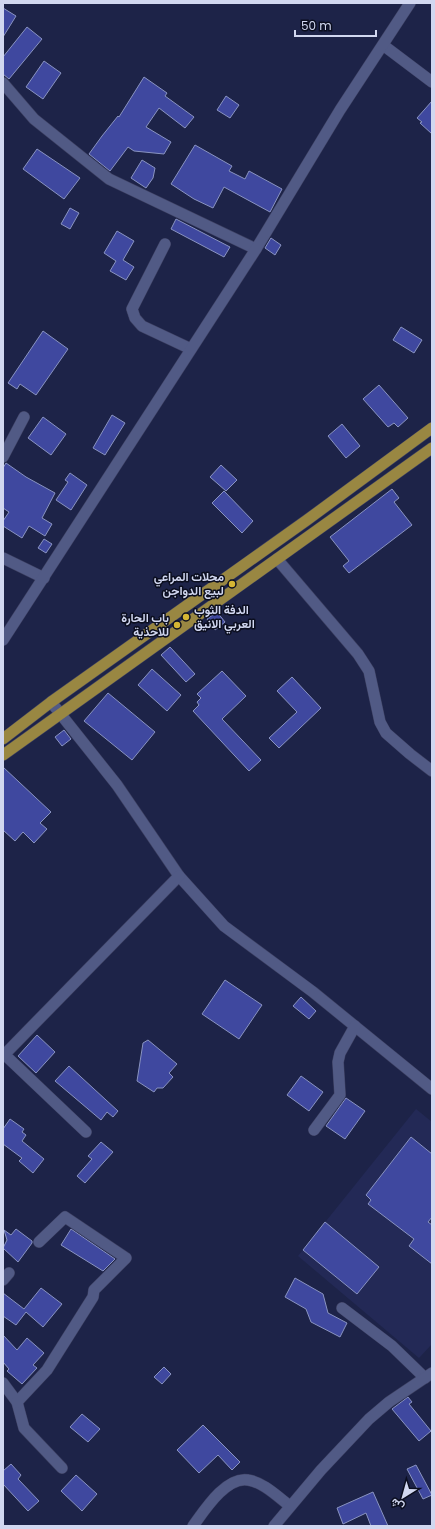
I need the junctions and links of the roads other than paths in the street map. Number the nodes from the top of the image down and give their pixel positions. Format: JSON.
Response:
{"nodes":[{"id":1,"x":410,"y":3,"type":"edge"},
{"id":2,"x":383,"y":45,"type":"junction"},
{"id":3,"x":432,"y":82,"type":"edge"},
{"id":4,"x":3,"y":83,"type":"edge"},
{"id":5,"x":164,"y":244,"type":"dead end"},
{"id":6,"x":256,"y":249,"type":"junction"},
{"id":7,"x":192,"y":349,"type":"junction"},
{"id":8,"x":24,"y":417,"type":"dead end"},
{"id":9,"x":432,"y":428,"type":"edge"},
{"id":10,"x":432,"y":448,"type":"edge"},
{"id":11,"x":3,"y":457,"type":"edge"},
{"id":12,"x":3,"y":558,"type":"edge"},
{"id":13,"x":277,"y":559,"type":"junction"},
{"id":14,"x":44,"y":578,"type":"junction"},
{"id":15,"x":154,"y":629,"type":"junction"},
{"id":16,"x":3,"y":640,"type":"edge"},
{"id":17,"x":164,"y":641,"type":"junction"},
{"id":18,"x":50,"y":702,"type":"junction"},
{"id":19,"x":61,"y":714,"type":"junction"},
{"id":20,"x":3,"y":739,"type":"edge"},
{"id":21,"x":3,"y":755,"type":"edge"},
{"id":22,"x":432,"y":771,"type":"edge"},
{"id":23,"x":179,"y":876,"type":"junction"},
{"id":24,"x":355,"y":1026,"type":"junction"},
{"id":25,"x":4,"y":1056,"type":"edge"},
{"id":26,"x":432,"y":1089,"type":"edge"},
{"id":27,"x":314,"y":1130,"type":"dead end"},
{"id":28,"x":86,"y":1132,"type":"dead end"},
{"id":29,"x":39,"y":1242,"type":"dead end"},
{"id":30,"x":342,"y":1308,"type":"dead end"},
{"id":31,"x":428,"y":1375,"type":"edge"},
{"id":32,"x":3,"y":1384,"type":"edge"},
{"id":33,"x":17,"y":1402,"type":"junction"},
{"id":34,"x":62,"y":1468,"type":"dead end"},
{"id":35,"x":290,"y":1506,"type":"junction"},
{"id":36,"x":193,"y":1526,"type":"edge"},
{"id":37,"x":274,"y":1526,"type":"edge"}],
"edges":[{"from":1,"to":2,"type":"street"},
{"from":2,"to":3,"type":"street"},
{"from":2,"to":6,"type":"street"},
{"from":4,"to":6,"type":"street"},
{"from":5,"to":7,"type":"street"},
{"from":6,"to":7,"type":"street"},
{"from":7,"to":14,"type":"street"},
{"from":8,"to":11,"type":"street"},
{"from":9,"to":15,"type":"highway"},
{"from":10,"to":13,"type":"highway"},
{"from":12,"to":14,"type":"street"},
{"from":13,"to":17,"type":"highway"},
{"from":13,"to":22,"type":"street"},
{"from":14,"to":16,"type":"street"},
{"from":15,"to":17,"type":"highway"},
{"from":15,"to":18,"type":"highway"},
{"from":17,"to":19,"type":"highway"},
{"from":18,"to":19,"type":"street"},
{"from":18,"to":20,"type":"highway"},
{"from":19,"to":21,"type":"highway"},
{"from":19,"to":23,"type":"street"},
{"from":23,"to":24,"type":"street"},
{"from":23,"to":25,"type":"street"},
{"from":24,"to":26,"type":"street"},
{"from":24,"to":27,"type":"street"},
{"from":25,"to":28,"type":"street"},
{"from":29,"to":33,"type":"street"},
{"from":30,"to":31,"type":"street"},
{"from":31,"to":35,"type":"street"},
{"from":32,"to":33,"type":"street"},
{"from":33,"to":34,"type":"street"},
{"from":35,"to":36,"type":"street"},
{"from":35,"to":37,"type":"street"}]}
